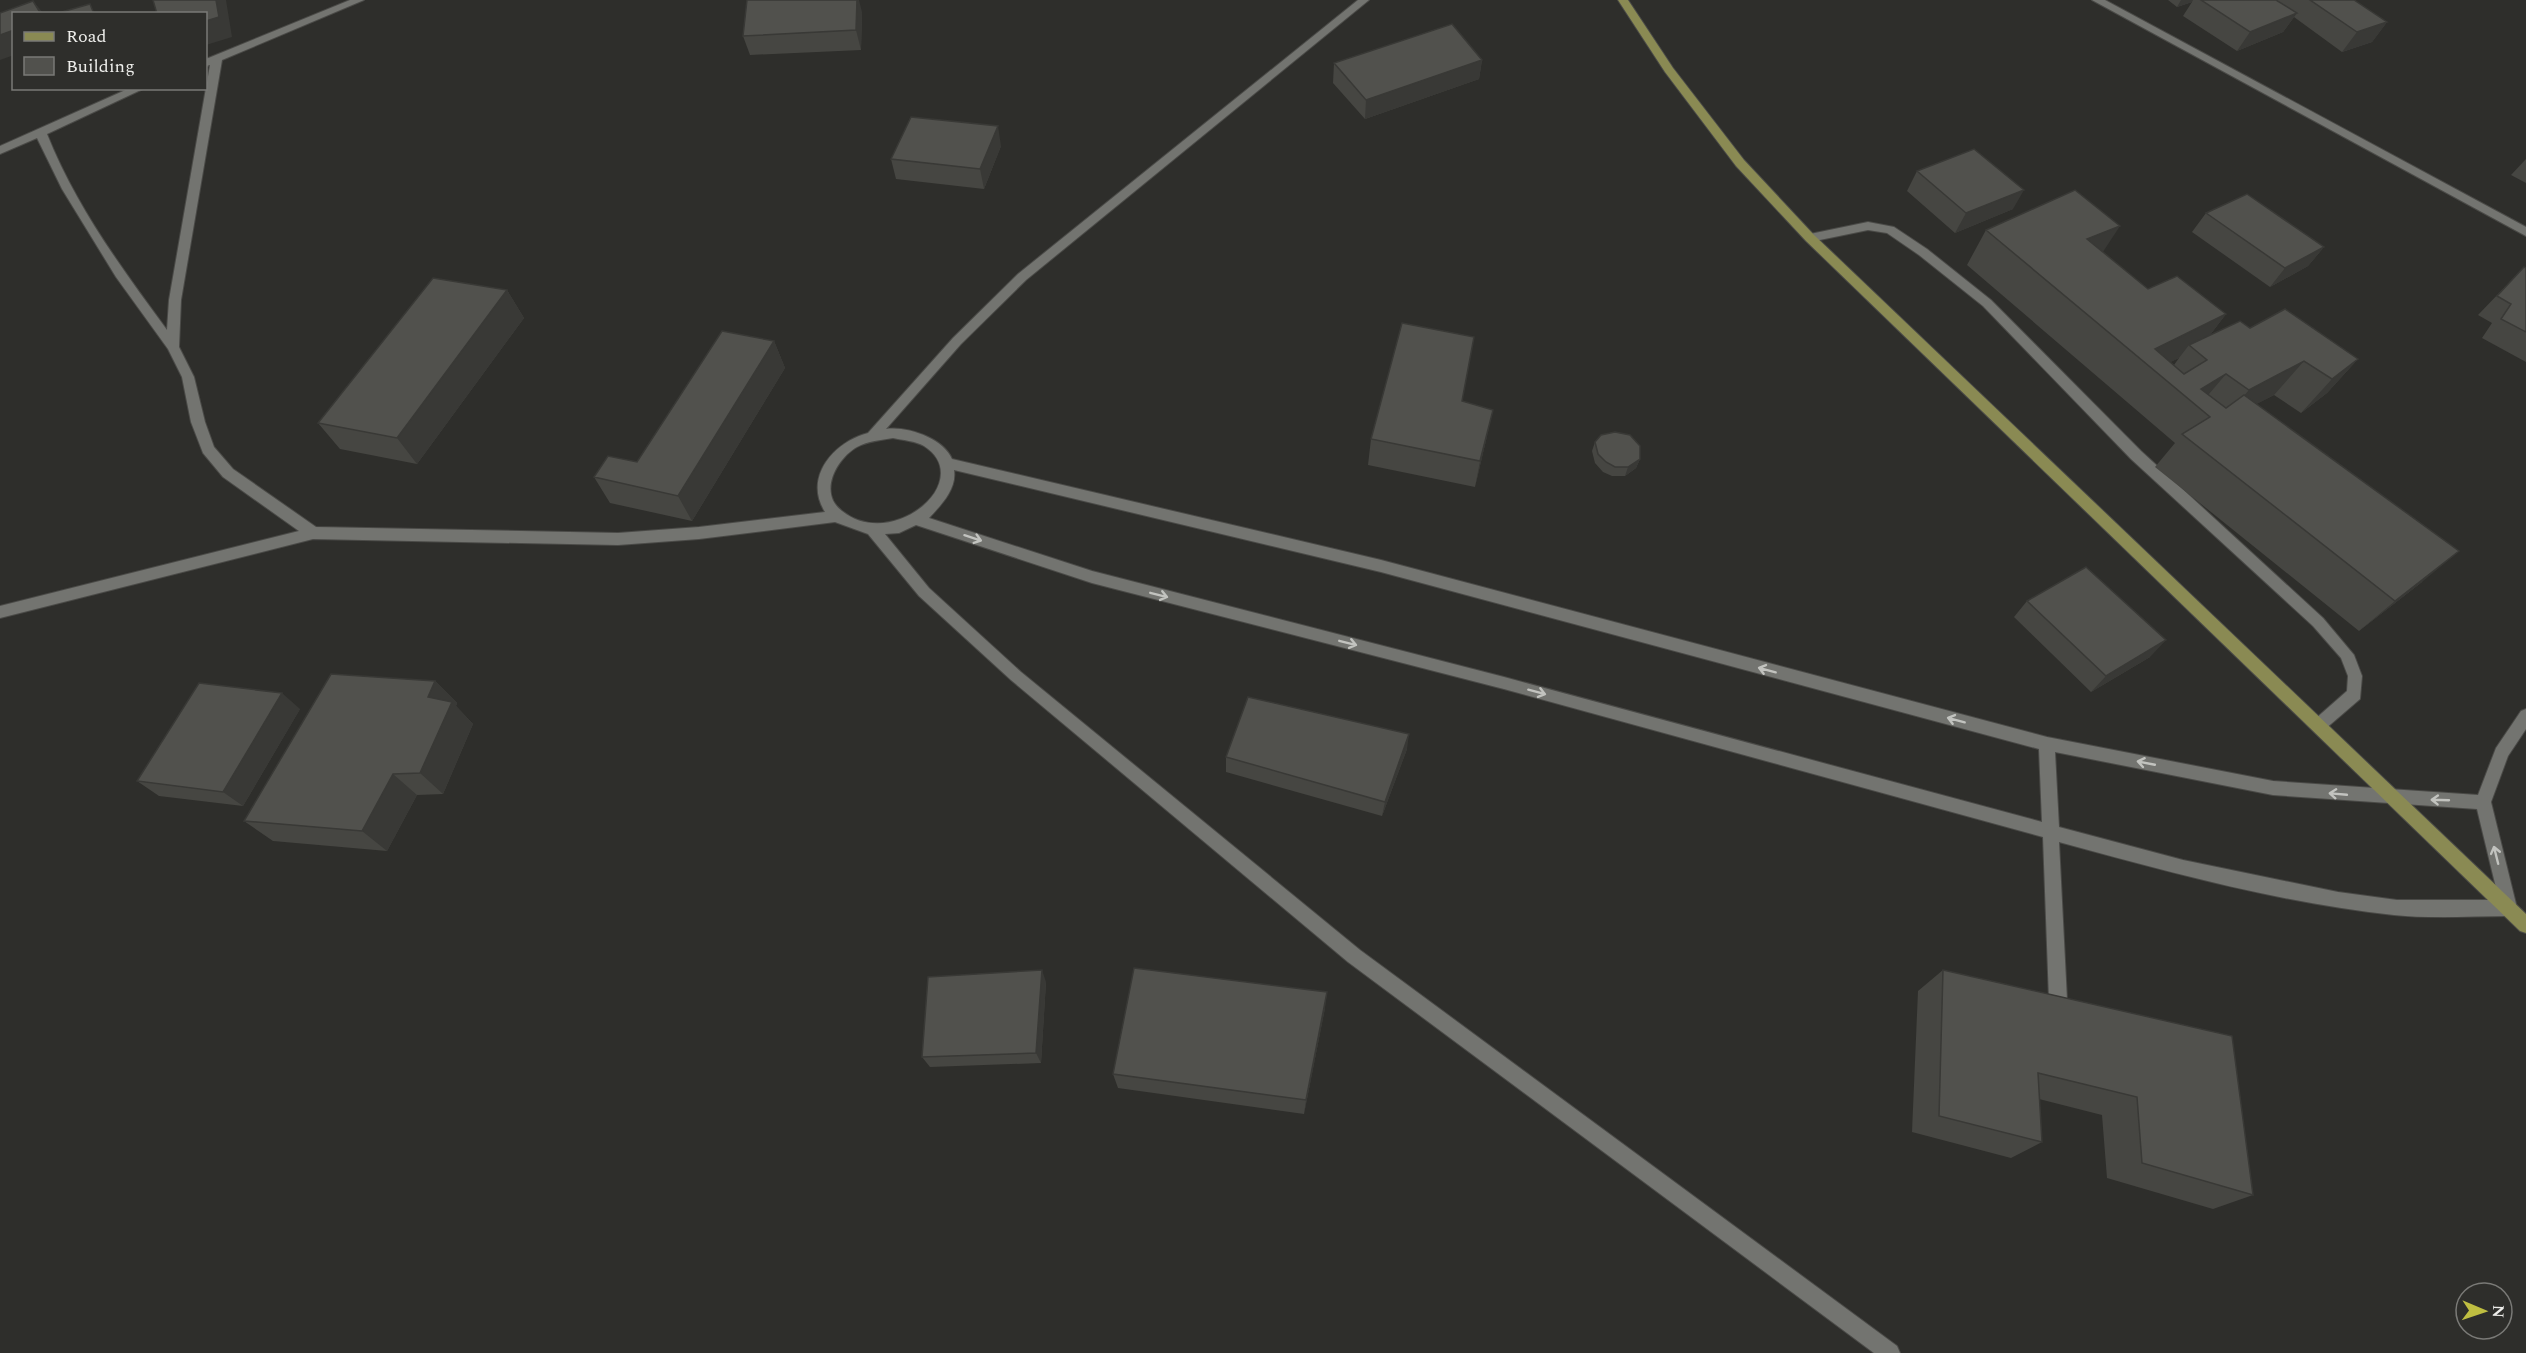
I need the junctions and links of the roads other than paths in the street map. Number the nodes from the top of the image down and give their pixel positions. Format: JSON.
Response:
{"nodes":[{"id":1,"x":359,"y":0,"type":"edge"},
{"id":2,"x":1364,"y":0,"type":"edge"},
{"id":3,"x":1623,"y":0,"type":"edge"},
{"id":4,"x":2097,"y":0,"type":"edge"},
{"id":5,"x":211,"y":61,"type":"edge"},
{"id":6,"x":207,"y":88,"type":"edge"},
{"id":7,"x":136,"y":90,"type":"edge"},
{"id":8,"x":207,"y":90,"type":"edge"},
{"id":9,"x":41,"y":133,"type":"junction"},
{"id":10,"x":0,"y":150,"type":"edge"},
{"id":11,"x":2526,"y":232,"type":"edge"},
{"id":12,"x":1810,"y":238,"type":"junction"},
{"id":13,"x":173,"y":347,"type":"junction"},
{"id":14,"x":873,"y":435,"type":"junction"},
{"id":15,"x":948,"y":463,"type":"junction"},
{"id":16,"x":836,"y":516,"type":"junction"},
{"id":17,"x":917,"y":520,"type":"junction"},
{"id":18,"x":873,"y":530,"type":"junction"},
{"id":19,"x":313,"y":533,"type":"junction"},
{"id":20,"x":0,"y":612,"type":"edge"},
{"id":21,"x":2526,"y":716,"type":"edge"},
{"id":22,"x":2319,"y":725,"type":"junction"},
{"id":23,"x":2047,"y":744,"type":"junction"},
{"id":24,"x":2396,"y":798,"type":"junction"},
{"id":25,"x":2483,"y":802,"type":"junction"},
{"id":26,"x":2050,"y":833,"type":"junction"},
{"id":27,"x":2509,"y":908,"type":"junction"},
{"id":28,"x":2526,"y":925,"type":"edge"},
{"id":29,"x":2058,"y":1000,"type":"edge"},
{"id":30,"x":1890,"y":1353,"type":"edge"}],
"edges":[{"from":1,"to":5,"type":"street"},
{"from":2,"to":14,"type":"street"},
{"from":3,"to":12,"type":"main road"},
{"from":4,"to":11,"type":"street"},
{"from":5,"to":6,"type":"street"},
{"from":7,"to":9,"type":"street"},
{"from":8,"to":13,"type":"street"},
{"from":9,"to":10,"type":"street"},
{"from":9,"to":13,"type":"street"},
{"from":12,"to":22,"type":"main road"},
{"from":12,"to":22,"type":"street"},
{"from":13,"to":19,"type":"street"},
{"from":14,"to":15,"type":"street"},
{"from":14,"to":16,"type":"street"},
{"from":15,"to":17,"type":"street"},
{"from":23,"to":15,"type":"street","one_way":true},
{"from":16,"to":18,"type":"street"},
{"from":16,"to":19,"type":"street"},
{"from":17,"to":18,"type":"street"},
{"from":17,"to":26,"type":"street","one_way":true},
{"from":18,"to":30,"type":"street"},
{"from":19,"to":20,"type":"street"},
{"from":21,"to":25,"type":"street"},
{"from":22,"to":24,"type":"main road"},
{"from":24,"to":23,"type":"street","one_way":true},
{"from":23,"to":26,"type":"street"},
{"from":25,"to":24,"type":"street","one_way":true},
{"from":24,"to":27,"type":"main road"},
{"from":27,"to":25,"type":"street","one_way":true},
{"from":26,"to":27,"type":"street"},
{"from":26,"to":29,"type":"street"},
{"from":27,"to":28,"type":"main road"}]}
